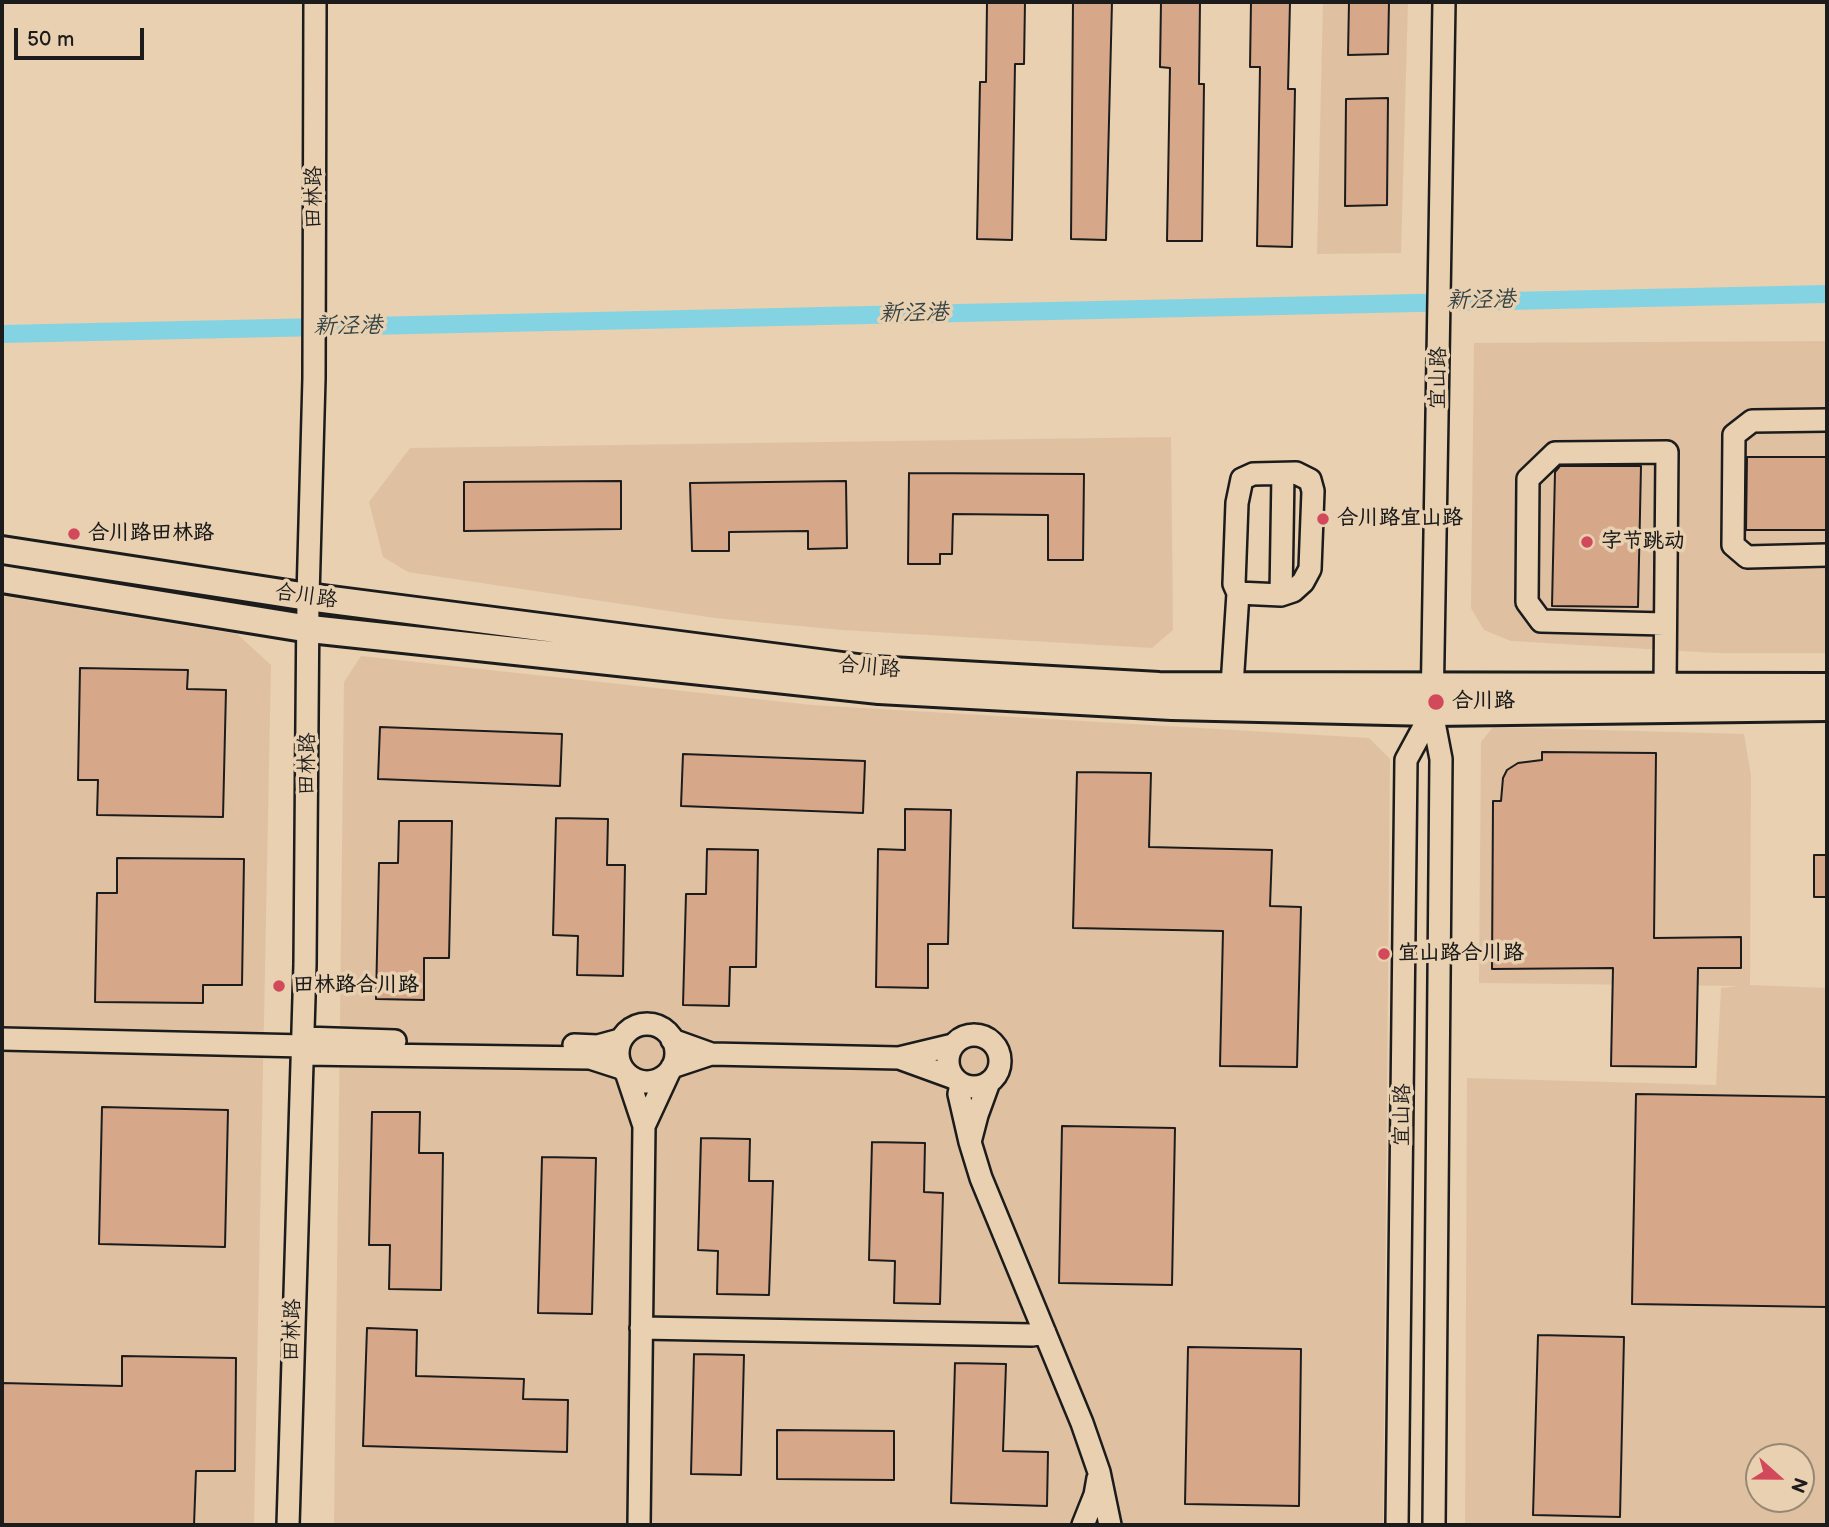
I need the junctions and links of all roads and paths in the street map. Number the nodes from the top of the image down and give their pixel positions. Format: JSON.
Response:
{"nodes":[{"id":1,"x":315,"y":2,"type":"edge"},
{"id":2,"x":1444,"y":2,"type":"edge"},
{"id":3,"x":1827,"y":420,"type":"edge"},
{"id":4,"x":1283,"y":474,"type":"junction"},
{"id":5,"x":2,"y":550,"type":"edge"},
{"id":6,"x":1827,"y":555,"type":"edge"},
{"id":7,"x":2,"y":579,"type":"edge"},
{"id":8,"x":1238,"y":593,"type":"junction"},
{"id":9,"x":1281,"y":595,"type":"junction"},
{"id":10,"x":308,"y":597,"type":"junction"},
{"id":11,"x":1665,"y":624,"type":"junction"},
{"id":12,"x":310,"y":629,"type":"junction"},
{"id":13,"x":1232,"y":686,"type":"junction"},
{"id":14,"x":1665,"y":687,"type":"junction"},
{"id":15,"x":1827,"y":687,"type":"edge"},
{"id":16,"x":1433,"y":699,"type":"junction"},
{"id":17,"x":1827,"y":707,"type":"edge"},
{"id":18,"x":2,"y":1039,"type":"edge"},
{"id":19,"x":620,"y":1040,"type":"junction"},
{"id":20,"x":673,"y":1040,"type":"junction"},
{"id":21,"x":953,"y":1045,"type":"junction"},
{"id":22,"x":304,"y":1046,"type":"junction"},
{"id":23,"x":711,"y":1055,"type":"junction"},
{"id":24,"x":899,"y":1058,"type":"junction"},
{"id":25,"x":671,"y":1070,"type":"junction"},
{"id":26,"x":624,"y":1071,"type":"junction"},
{"id":27,"x":957,"y":1081,"type":"junction"},
{"id":28,"x":989,"y":1082,"type":"junction"},
{"id":29,"x":644,"y":1126,"type":"junction"},
{"id":30,"x":970,"y":1142,"type":"junction"},
{"id":31,"x":641,"y":1328,"type":"junction"},
{"id":32,"x":1045,"y":1333,"type":"junction"},
{"id":33,"x":1099,"y":1472,"type":"junction"},
{"id":34,"x":288,"y":1525,"type":"edge"},
{"id":35,"x":639,"y":1525,"type":"edge"},
{"id":36,"x":1083,"y":1525,"type":"edge"},
{"id":37,"x":1110,"y":1525,"type":"edge"},
{"id":38,"x":1397,"y":1525,"type":"edge"},
{"id":39,"x":1434,"y":1525,"type":"edge"}],
"edges":[{"from":1,"to":10,"type":"street","name":"田林路"},
{"from":2,"to":16,"type":"street","name":"宜山路"},
{"from":3,"to":6,"type":"street"},
{"from":4,"to":8,"type":"street"},
{"from":4,"to":9,"type":"street"},
{"from":4,"to":9,"type":"street"},
{"from":5,"to":10,"type":"main road","name":"合川路"},
{"from":7,"to":12,"type":"main road","name":"合川路"},
{"from":8,"to":9,"type":"street"},
{"from":8,"to":13,"type":"street"},
{"from":10,"to":12,"type":"street","name":"田林路"},
{"from":10,"to":13,"type":"main road","name":"合川路"},
{"from":11,"to":11,"type":"street"},
{"from":11,"to":14,"type":"street"},
{"from":12,"to":16,"type":"main road","name":"合川路"},
{"from":12,"to":22,"type":"street","name":"田林路"},
{"from":13,"to":16,"type":"main road","name":"合川路"},
{"from":14,"to":15,"type":"main road","name":"合川路"},
{"from":14,"to":16,"type":"main road","name":"合川路"},
{"from":16,"to":17,"type":"main road","name":"合川路"},
{"from":16,"to":38,"type":"street","name":"宜山路"},
{"from":16,"to":39,"type":"street","name":"宜山路"},
{"from":18,"to":22,"type":"street"},
{"from":19,"to":20,"type":"street"},
{"from":19,"to":22,"type":"street"},
{"from":19,"to":26,"type":"street"},
{"from":20,"to":23,"type":"street"},
{"from":20,"to":25,"type":"street"},
{"from":21,"to":24,"type":"street"},
{"from":21,"to":27,"type":"street"},
{"from":21,"to":28,"type":"street"},
{"from":22,"to":26,"type":"street"},
{"from":22,"to":34,"type":"street","name":"田林路"},
{"from":23,"to":24,"type":"street"},
{"from":23,"to":25,"type":"street"},
{"from":24,"to":27,"type":"street"},
{"from":25,"to":26,"type":"street"},
{"from":25,"to":29,"type":"street"},
{"from":26,"to":29,"type":"street"},
{"from":27,"to":28,"type":"street"},
{"from":27,"to":30,"type":"street"},
{"from":28,"to":30,"type":"street"},
{"from":29,"to":31,"type":"street"},
{"from":30,"to":32,"type":"street"},
{"from":31,"to":32,"type":"street"},
{"from":31,"to":35,"type":"street"},
{"from":32,"to":33,"type":"street"},
{"from":33,"to":36,"type":"street"},
{"from":33,"to":37,"type":"street"}]}
